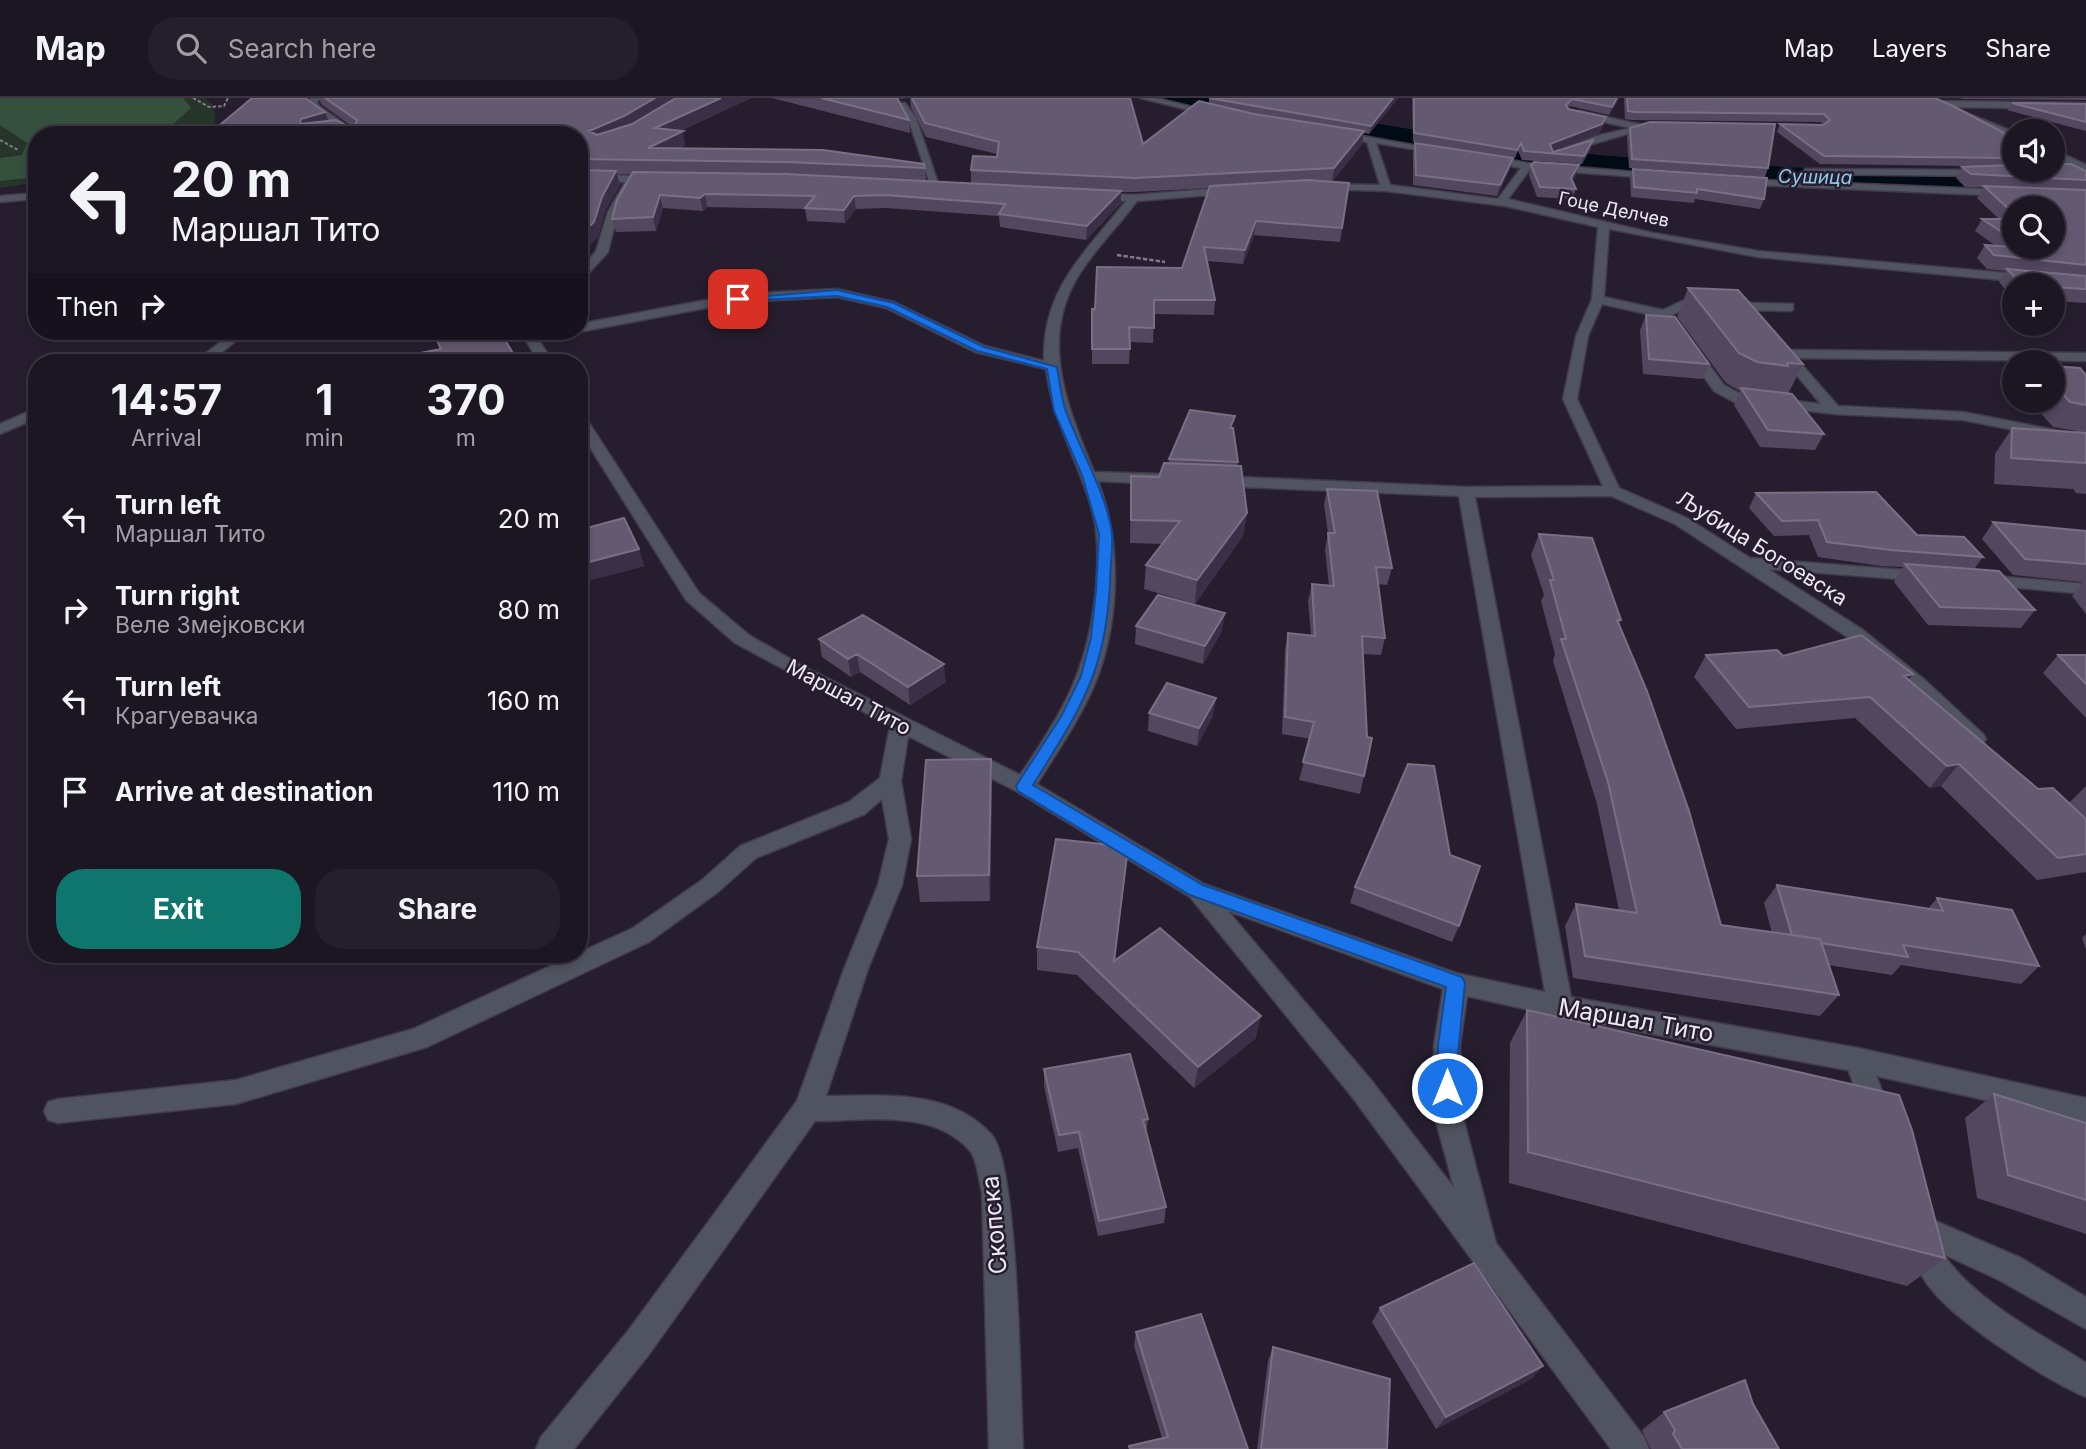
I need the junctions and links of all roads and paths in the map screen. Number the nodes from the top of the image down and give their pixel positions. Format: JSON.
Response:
{"nodes":[{"id":1,"x":193,"y":98,"type":"edge"},
{"id":2,"x":228,"y":98,"type":"edge"},
{"id":3,"x":316,"y":98,"type":"edge"},
{"id":4,"x":1144,"y":98,"type":"edge"},
{"id":5,"x":1923,"y":98,"type":"edge"},
{"id":6,"x":890,"y":103,"type":"edge"},
{"id":7,"x":1939,"y":104,"type":"junction"},
{"id":8,"x":2086,"y":106,"type":"edge"},
{"id":9,"x":1569,"y":112,"type":"edge"},
{"id":10,"x":1228,"y":116,"type":"edge"},
{"id":11,"x":1634,"y":125,"type":"junction"},
{"id":12,"x":345,"y":126,"type":"edge"},
{"id":13,"x":1659,"y":126,"type":"edge"},
{"id":14,"x":2002,"y":130,"type":"edge"},
{"id":15,"x":1328,"y":133,"type":"edge"},
{"id":16,"x":0,"y":140,"type":"edge"},
{"id":17,"x":1371,"y":141,"type":"junction"},
{"id":18,"x":18,"y":150,"type":"dead end"},
{"id":19,"x":1451,"y":153,"type":"edge"},
{"id":20,"x":1477,"y":157,"type":"edge"},
{"id":21,"x":1578,"y":158,"type":"edge"},
{"id":22,"x":2065,"y":158,"type":"edge"},
{"id":23,"x":1527,"y":166,"type":"junction"},
{"id":24,"x":2086,"y":169,"type":"edge"},
{"id":25,"x":2065,"y":170,"type":"edge"},
{"id":26,"x":1792,"y":171,"type":"dead end"},
{"id":27,"x":1998,"y":173,"type":"edge"},
{"id":28,"x":588,"y":178,"type":"edge"},
{"id":29,"x":631,"y":178,"type":"junction"},
{"id":30,"x":1674,"y":178,"type":"edge"},
{"id":31,"x":668,"y":179,"type":"edge"},
{"id":32,"x":1729,"y":181,"type":"edge"},
{"id":33,"x":922,"y":187,"type":"edge"},
{"id":34,"x":936,"y":187,"type":"junction"},
{"id":35,"x":1306,"y":187,"type":"edge"},
{"id":36,"x":949,"y":188,"type":"edge"},
{"id":37,"x":1386,"y":188,"type":"junction"},
{"id":38,"x":1244,"y":190,"type":"edge"},
{"id":39,"x":2024,"y":194,"type":"edge"},
{"id":40,"x":1082,"y":195,"type":"edge"},
{"id":41,"x":28,"y":197,"type":"edge"},
{"id":42,"x":1134,"y":198,"type":"junction"},
{"id":43,"x":0,"y":199,"type":"edge"},
{"id":44,"x":1505,"y":203,"type":"junction"},
{"id":45,"x":1604,"y":225,"type":"junction"},
{"id":46,"x":1088,"y":251,"type":"junction"},
{"id":47,"x":1165,"y":261,"type":"dead end"},
{"id":48,"x":588,"y":269,"type":"edge"},
{"id":49,"x":2086,"y":284,"type":"edge"},
{"id":50,"x":1598,"y":299,"type":"junction"},
{"id":51,"x":1789,"y":307,"type":"dead end"},
{"id":52,"x":1665,"y":313,"type":"junction"},
{"id":53,"x":588,"y":326,"type":"edge"},
{"id":54,"x":230,"y":340,"type":"edge"},
{"id":55,"x":212,"y":354,"type":"edge"},
{"id":56,"x":2086,"y":357,"type":"edge"},
{"id":57,"x":1052,"y":367,"type":"junction"},
{"id":58,"x":1834,"y":410,"type":"junction"},
{"id":59,"x":28,"y":416,"type":"edge"},
{"id":60,"x":0,"y":430,"type":"edge"},
{"id":61,"x":588,"y":432,"type":"edge"},
{"id":62,"x":2086,"y":440,"type":"edge"},
{"id":63,"x":1088,"y":475,"type":"junction"},
{"id":64,"x":1613,"y":491,"type":"junction"},
{"id":65,"x":1466,"y":492,"type":"junction"},
{"id":66,"x":1750,"y":563,"type":"junction"},
{"id":67,"x":2086,"y":589,"type":"edge"},
{"id":68,"x":900,"y":724,"type":"junction"},
{"id":69,"x":1987,"y":750,"type":"edge"},
{"id":70,"x":890,"y":781,"type":"junction"},
{"id":71,"x":1024,"y":786,"type":"junction"},
{"id":72,"x":1196,"y":890,"type":"junction"},
{"id":73,"x":588,"y":960,"type":"edge"},
{"id":74,"x":581,"y":963,"type":"edge"},
{"id":75,"x":1456,"y":983,"type":"junction"},
{"id":76,"x":1560,"y":1006,"type":"junction"},
{"id":77,"x":1858,"y":1060,"type":"junction"},
{"id":78,"x":808,"y":1108,"type":"junction"},
{"id":79,"x":2086,"y":1110,"type":"edge"},
{"id":80,"x":58,"y":1111,"type":"dead end"},
{"id":81,"x":1885,"y":1137,"type":"edge"},
{"id":82,"x":1484,"y":1248,"type":"junction"},
{"id":83,"x":2086,"y":1314,"type":"edge"},
{"id":84,"x":2086,"y":1381,"type":"edge"},
{"id":85,"x":553,"y":1449,"type":"edge"},
{"id":86,"x":1006,"y":1449,"type":"edge"},
{"id":87,"x":1632,"y":1449,"type":"edge"}],
"edges":[{"from":1,"to":2,"type":"path"},
{"from":3,"to":12,"type":"street"},
{"from":4,"to":10,"type":"street"},
{"from":5,"to":7,"type":"street"},
{"from":6,"to":34,"type":"street"},
{"from":7,"to":8,"type":"street"},
{"from":7,"to":14,"type":"street"},
{"from":9,"to":11,"type":"street"},
{"from":11,"to":13,"type":"street"},
{"from":11,"to":21,"type":"street"},
{"from":15,"to":17,"type":"street"},
{"from":16,"to":18,"type":"path"},
{"from":17,"to":19,"type":"street"},
{"from":17,"to":37,"type":"street"},
{"from":20,"to":23,"type":"street"},
{"from":22,"to":24,"type":"street"},
{"from":23,"to":30,"type":"street"},
{"from":23,"to":44,"type":"street"},
{"from":24,"to":25,"type":"street"},
{"from":26,"to":27,"type":"street"},
{"from":28,"to":29,"type":"street"},
{"from":29,"to":31,"type":"street"},
{"from":29,"to":48,"type":"street"},
{"from":32,"to":39,"type":"street"},
{"from":33,"to":34,"type":"street"},
{"from":34,"to":36,"type":"street"},
{"from":35,"to":37,"type":"street","name":"Гоце Делчев"},
{"from":37,"to":44,"type":"street","name":"Гоце Делчев"},
{"from":38,"to":42,"type":"street"},
{"from":40,"to":42,"type":"street"},
{"from":41,"to":43,"type":"street"},
{"from":42,"to":46,"type":"street"},
{"from":44,"to":45,"type":"street","name":"Гоце Делчев"},
{"from":45,"to":49,"type":"street","name":"Гоце Делчев"},
{"from":45,"to":50,"type":"street"},
{"from":46,"to":47,"type":"path"},
{"from":46,"to":57,"type":"street"},
{"from":50,"to":52,"type":"street"},
{"from":50,"to":64,"type":"street"},
{"from":51,"to":52,"type":"street"},
{"from":52,"to":58,"type":"street"},
{"from":53,"to":57,"type":"street"},
{"from":54,"to":55,"type":"street"},
{"from":56,"to":58,"type":"street"},
{"from":57,"to":63,"type":"street"},
{"from":58,"to":62,"type":"street"},
{"from":59,"to":60,"type":"street"},
{"from":61,"to":68,"type":"street","name":"Маршал Тито"},
{"from":63,"to":65,"type":"street"},
{"from":63,"to":71,"type":"street"},
{"from":64,"to":65,"type":"street"},
{"from":64,"to":66,"type":"street","name":"Љубица Богоевска"},
{"from":65,"to":76,"type":"street"},
{"from":66,"to":67,"type":"street"},
{"from":66,"to":69,"type":"street","name":"Љубица Богоевска"},
{"from":68,"to":70,"type":"street"},
{"from":68,"to":71,"type":"street","name":"Маршал Тито"},
{"from":70,"to":73,"type":"street"},
{"from":70,"to":78,"type":"street"},
{"from":71,"to":72,"type":"street","name":"Маршал Тито"},
{"from":72,"to":75,"type":"street","name":"Маршал Тито"},
{"from":72,"to":82,"type":"street","name":"Маршал Тито"},
{"from":74,"to":80,"type":"street"},
{"from":75,"to":76,"type":"street","name":"Маршал Тито"},
{"from":75,"to":82,"type":"street"},
{"from":76,"to":77,"type":"street","name":"Маршал Тито"},
{"from":77,"to":79,"type":"street","name":"Маршал Тито"},
{"from":77,"to":81,"type":"street"},
{"from":78,"to":85,"type":"street"},
{"from":78,"to":86,"type":"street","name":"Скопска"},
{"from":82,"to":87,"type":"street","name":"Маршал Тито"},
{"from":83,"to":84,"type":"street"}]}
